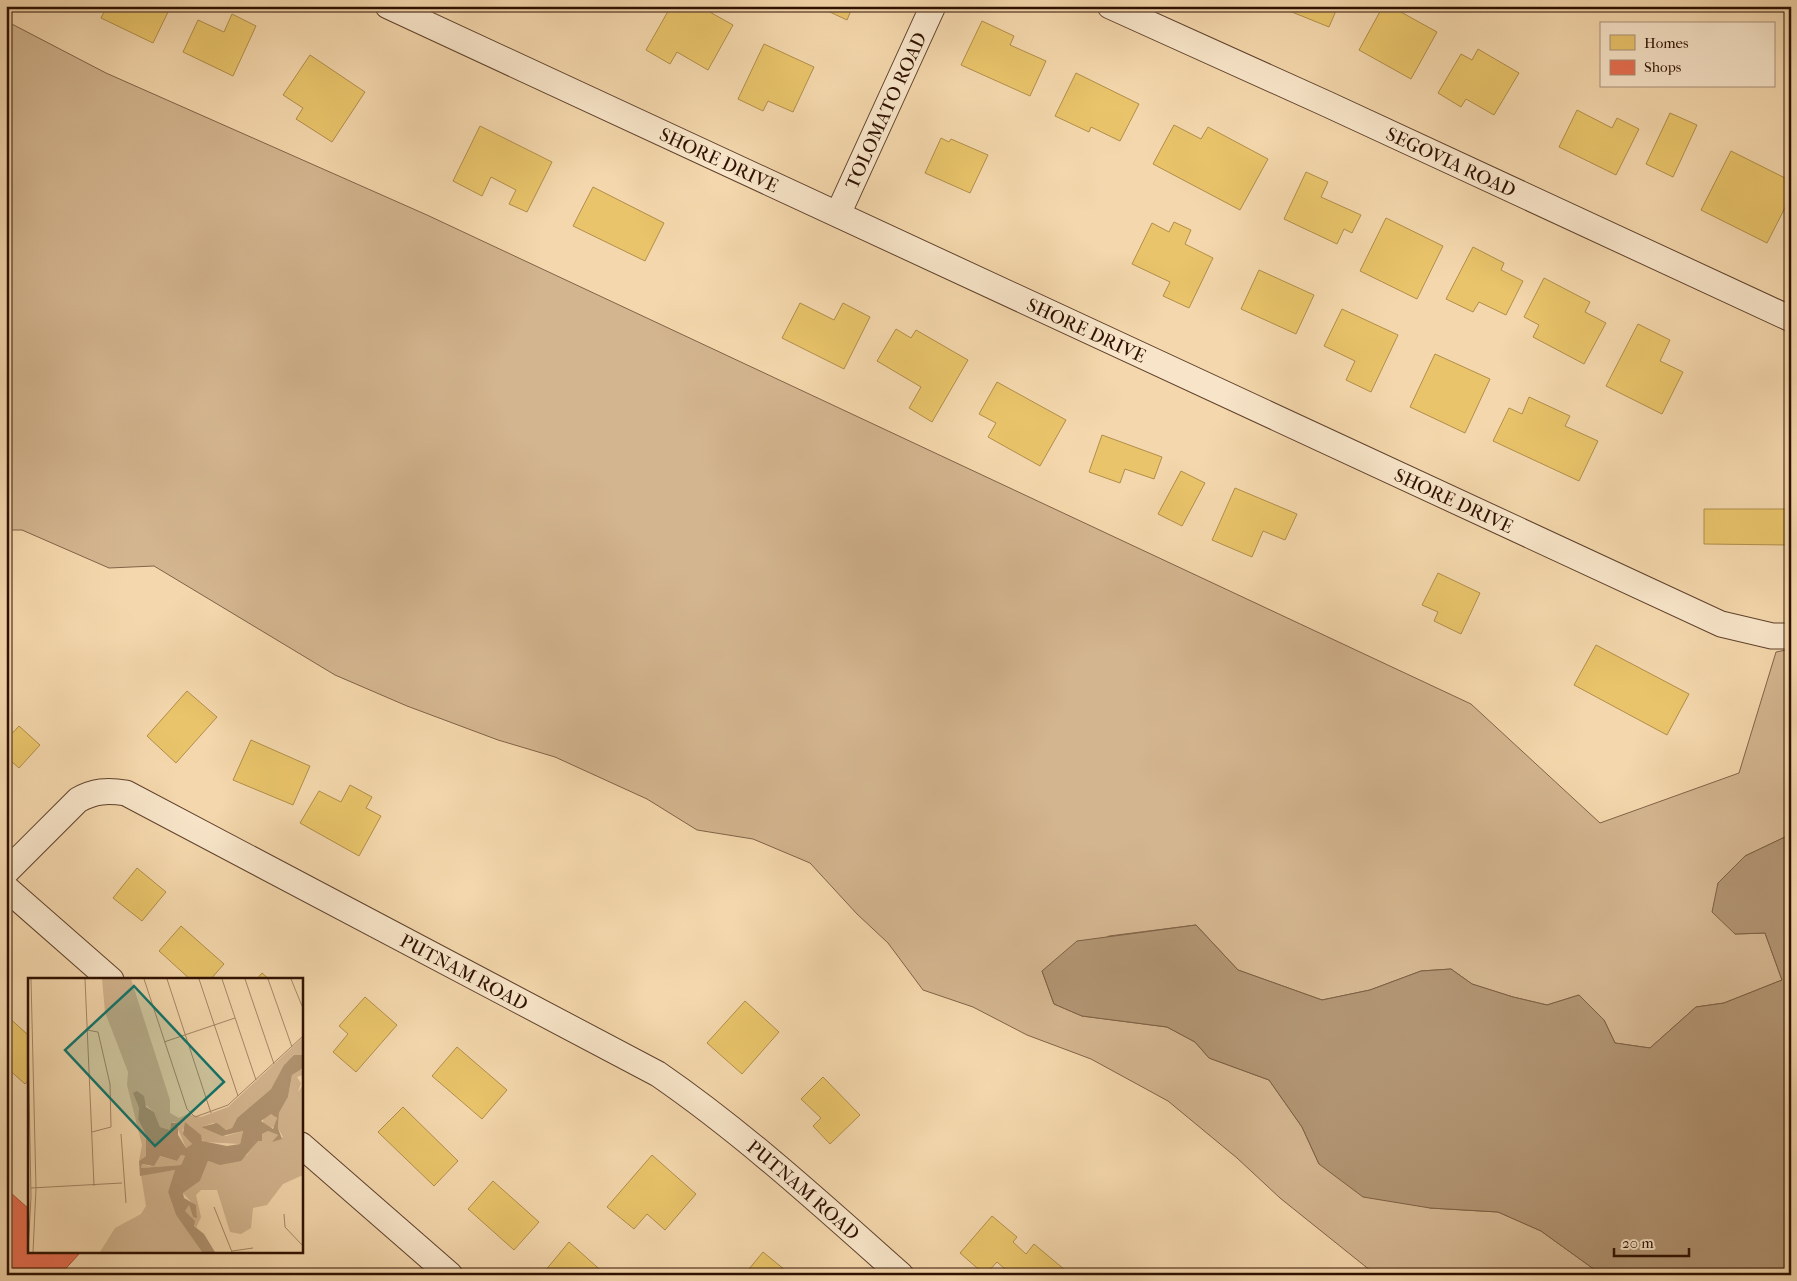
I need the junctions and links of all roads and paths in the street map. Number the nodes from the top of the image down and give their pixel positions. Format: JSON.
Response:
{"nodes":[{"id":1,"x":388,"y":6,"type":"edge"},
{"id":2,"x":932,"y":6,"type":"edge"},
{"id":3,"x":1110,"y":6,"type":"edge"},
{"id":4,"x":838,"y":214,"type":"junction"},
{"id":5,"x":1791,"y":319,"type":"edge"},
{"id":6,"x":1791,"y":636,"type":"edge"},
{"id":7,"x":6,"y":872,"type":"edge"},
{"id":8,"x":6,"y":888,"type":"edge"},
{"id":9,"x":109,"y":978,"type":"edge"},
{"id":10,"x":302,"y":1146,"type":"edge"},
{"id":11,"x":450,"y":1275,"type":"edge"},
{"id":12,"x":901,"y":1275,"type":"edge"}],
"edges":[{"from":1,"to":4,"type":"street","name":"SHORE DRIVE"},
{"from":2,"to":4,"type":"street","name":"TOLOMATO ROAD"},
{"from":3,"to":5,"type":"street","name":"SEGOVIA ROAD"},
{"from":4,"to":6,"type":"street","name":"SHORE DRIVE"},
{"from":7,"to":12,"type":"street","name":"PUTNAM ROAD"},
{"from":8,"to":9,"type":"street"},
{"from":10,"to":11,"type":"street"}]}
